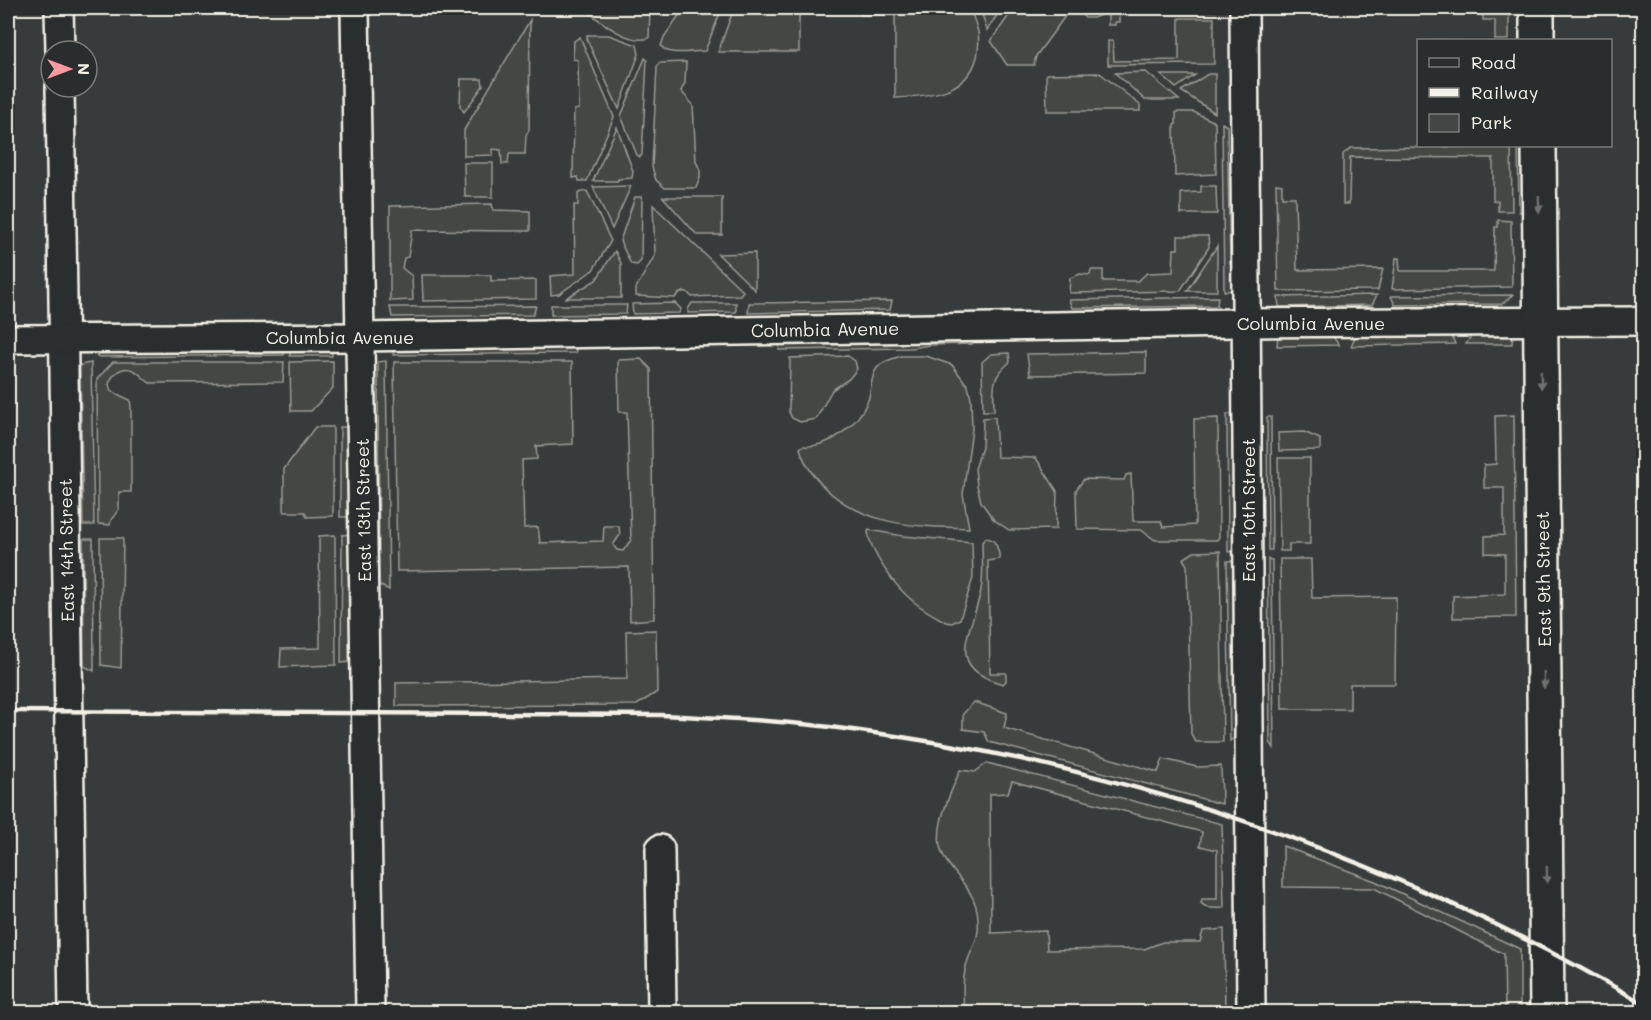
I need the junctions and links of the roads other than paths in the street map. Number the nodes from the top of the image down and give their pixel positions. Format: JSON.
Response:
{"nodes":[{"id":1,"x":59,"y":8,"type":"edge"},
{"id":2,"x":355,"y":8,"type":"edge"},
{"id":3,"x":1244,"y":8,"type":"edge"},
{"id":4,"x":1537,"y":8,"type":"edge"},
{"id":5,"x":60,"y":39,"type":"edge"},
{"id":6,"x":1537,"y":39,"type":"edge"},
{"id":7,"x":60,"y":99,"type":"edge"},
{"id":8,"x":1539,"y":147,"type":"edge"},
{"id":9,"x":1541,"y":321,"type":"junction"},
{"id":10,"x":1644,"y":321,"type":"edge"},
{"id":11,"x":1247,"y":323,"type":"junction"},
{"id":12,"x":63,"y":338,"type":"junction"},
{"id":13,"x":361,"y":338,"type":"junction"},
{"id":14,"x":8,"y":339,"type":"edge"},
{"id":15,"x":660,"y":849,"type":"dead end"},
{"id":16,"x":73,"y":1012,"type":"edge"},
{"id":17,"x":370,"y":1012,"type":"edge"},
{"id":18,"x":662,"y":1012,"type":"edge"},
{"id":19,"x":1251,"y":1012,"type":"edge"},
{"id":20,"x":1547,"y":1012,"type":"edge"}],
"edges":[{"from":1,"to":5,"type":"street"},
{"from":2,"to":13,"type":"street","name":"East 13th Street"},
{"from":3,"to":11,"type":"street","name":"East 10th Street"},
{"from":4,"to":6,"type":"main road"},
{"from":7,"to":12,"type":"street","name":"East 14th Street"},
{"from":8,"to":9,"type":"main road","name":"East 9th Street","one_way":true},
{"from":9,"to":10,"type":"street","name":"Columbia Avenue"},
{"from":9,"to":11,"type":"street","name":"Columbia Avenue"},
{"from":9,"to":20,"type":"main road","name":"East 9th Street","one_way":true},
{"from":11,"to":13,"type":"street","name":"Columbia Avenue"},
{"from":11,"to":19,"type":"street","name":"East 10th Street"},
{"from":12,"to":13,"type":"street","name":"Columbia Avenue"},
{"from":12,"to":14,"type":"street","name":"Columbia Avenue"},
{"from":12,"to":16,"type":"street","name":"East 14th Street"},
{"from":13,"to":17,"type":"street","name":"East 13th Street"},
{"from":15,"to":18,"type":"street"}]}
